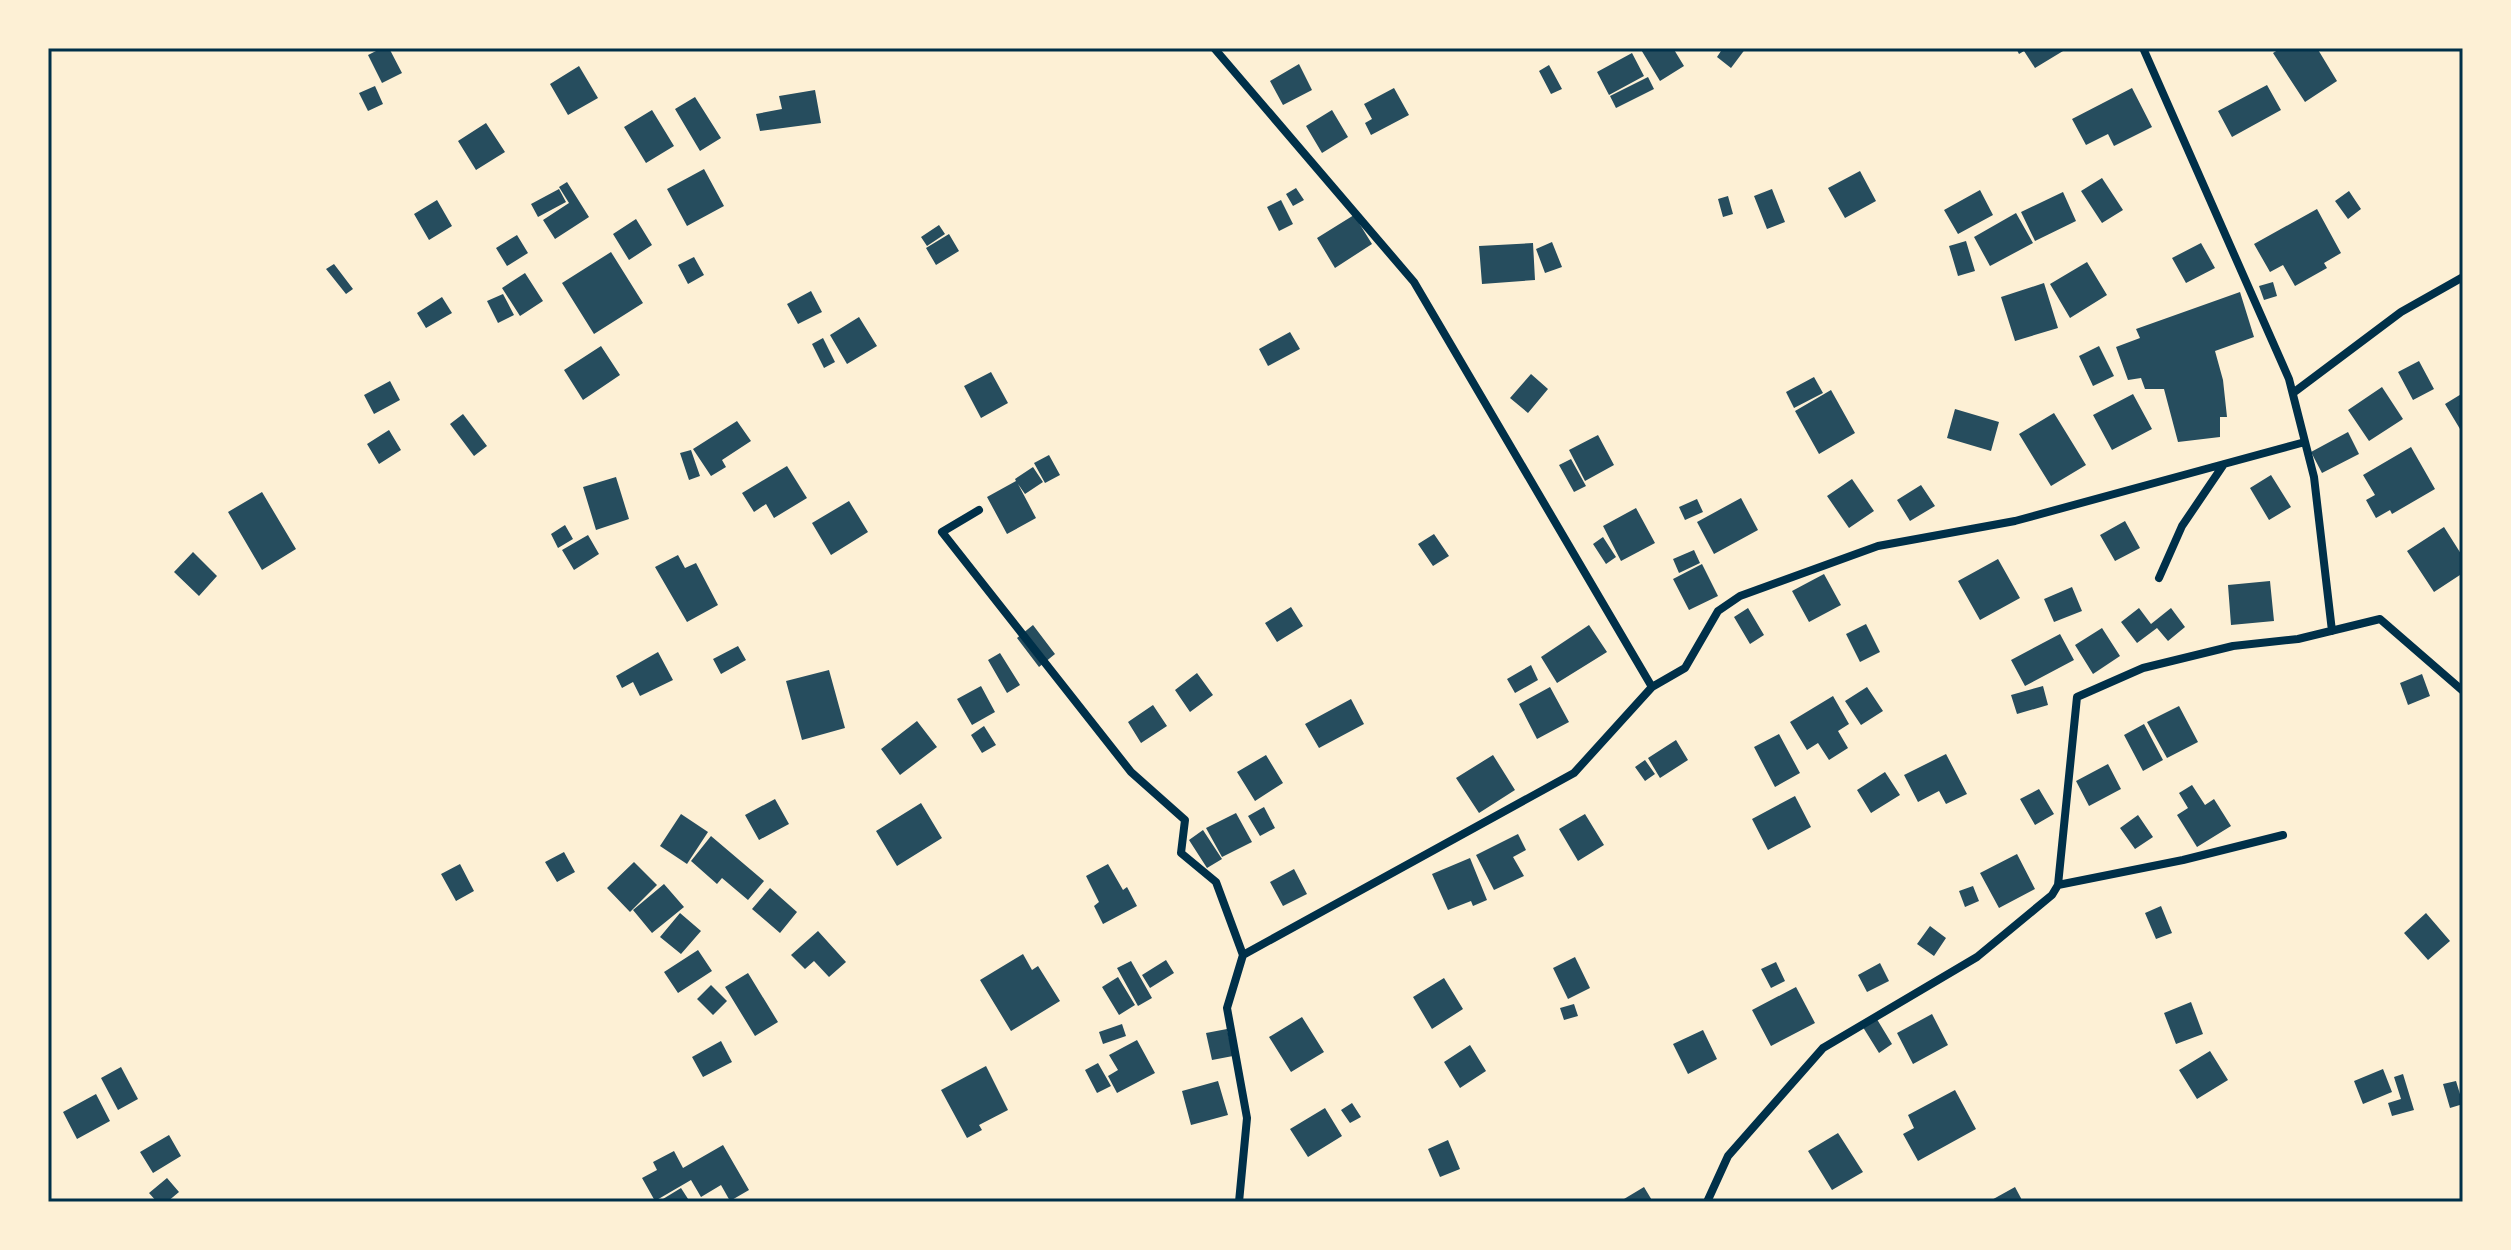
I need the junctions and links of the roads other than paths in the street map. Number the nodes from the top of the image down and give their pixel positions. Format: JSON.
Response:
{"nodes":[{"id":1,"x":1214,"y":48,"type":"edge"},
{"id":2,"x":2143,"y":48,"type":"edge"},
{"id":3,"x":2463,"y":277,"type":"edge"},
{"id":4,"x":2293,"y":393,"type":"junction"},
{"id":5,"x":2305,"y":442,"type":"junction"},
{"id":6,"x":2224,"y":464,"type":"junction"},
{"id":7,"x":979,"y":510,"type":"dead end"},
{"id":8,"x":2159,"y":578,"type":"dead end"},
{"id":9,"x":2332,"y":631,"type":"junction"},
{"id":10,"x":1652,"y":687,"type":"junction"},
{"id":11,"x":2463,"y":691,"type":"edge"},
{"id":12,"x":2283,"y":835,"type":"dead end"},
{"id":13,"x":2058,"y":885,"type":"junction"},
{"id":14,"x":1243,"y":955,"type":"junction"},
{"id":15,"x":1239,"y":1202,"type":"edge"},
{"id":16,"x":1707,"y":1202,"type":"edge"}],
"edges":[{"from":1,"to":10,"type":"street"},
{"from":2,"to":4,"type":"street"},
{"from":3,"to":4,"type":"street"},
{"from":4,"to":5,"type":"street"},
{"from":5,"to":6,"type":"street"},
{"from":5,"to":9,"type":"street"},
{"from":6,"to":8,"type":"street"},
{"from":6,"to":10,"type":"street"},
{"from":7,"to":14,"type":"street"},
{"from":9,"to":11,"type":"street"},
{"from":9,"to":13,"type":"street"},
{"from":10,"to":14,"type":"street"},
{"from":12,"to":13,"type":"street"},
{"from":13,"to":16,"type":"street"},
{"from":14,"to":15,"type":"street"}]}
